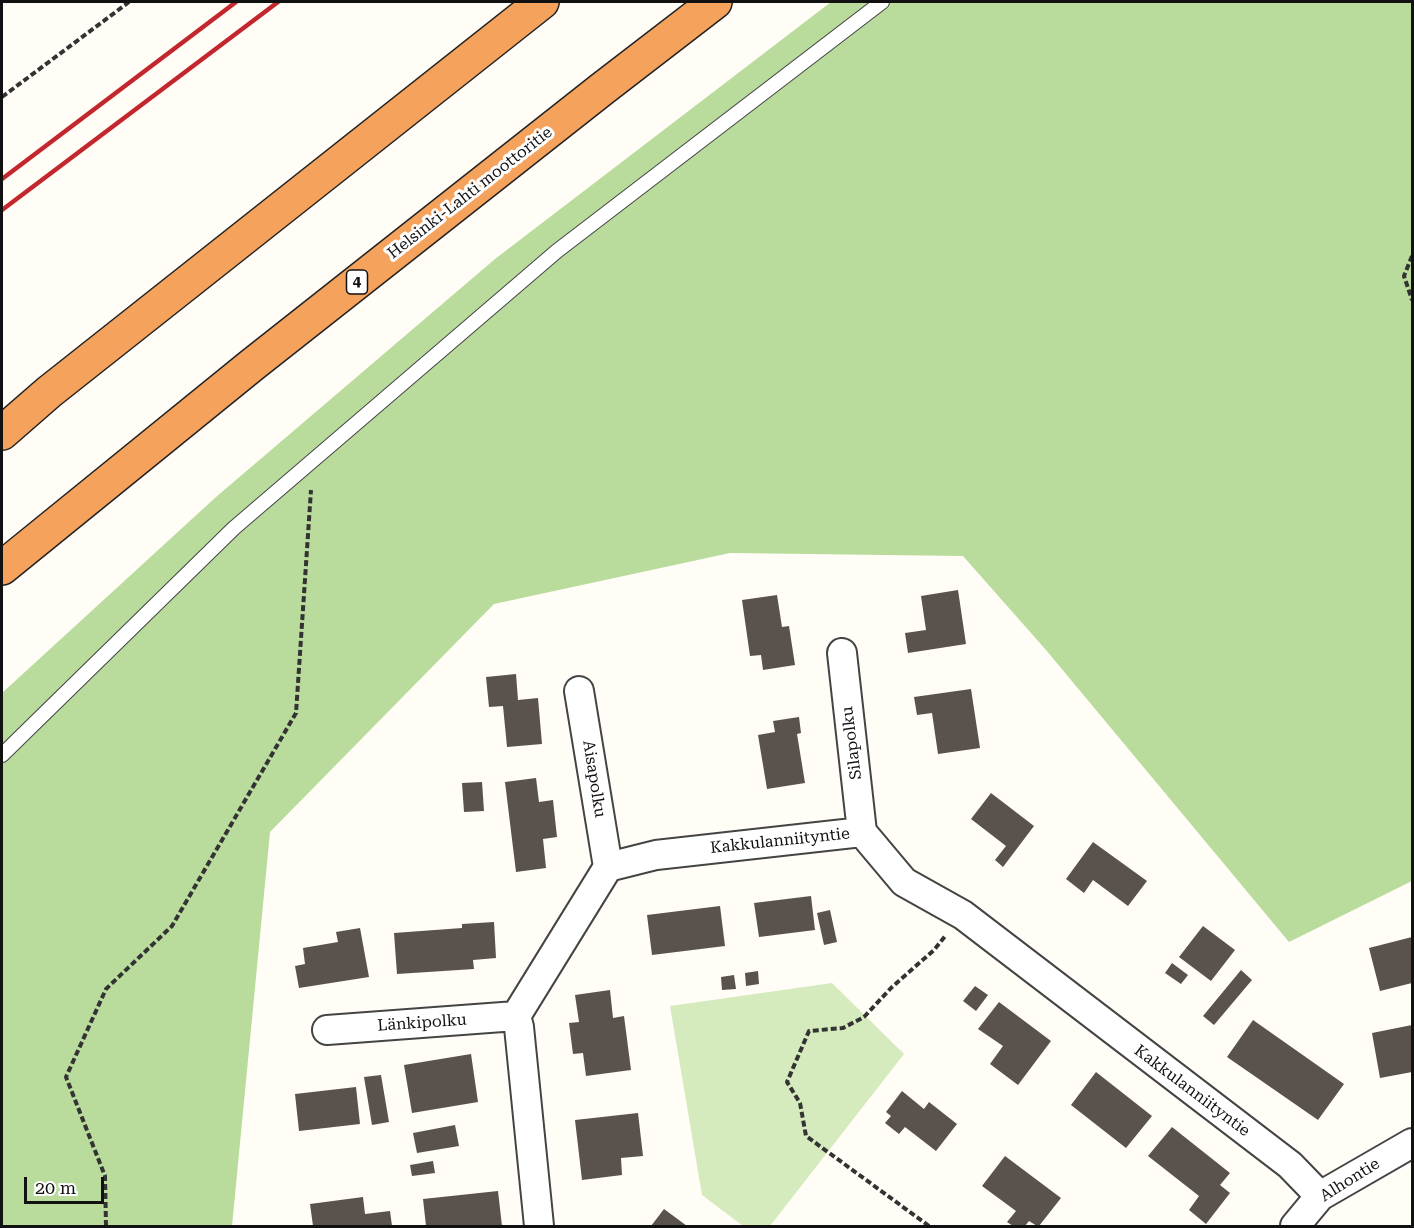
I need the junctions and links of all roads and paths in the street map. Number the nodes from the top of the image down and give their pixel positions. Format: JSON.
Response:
{"nodes":[{"id":1,"x":129,"y":2,"type":"edge"},
{"id":2,"x":542,"y":2,"type":"edge"},
{"id":3,"x":715,"y":2,"type":"edge"},
{"id":4,"x":882,"y":2,"type":"edge"},
{"id":5,"x":2,"y":97,"type":"edge"},
{"id":6,"x":1413,"y":256,"type":"edge"},
{"id":7,"x":1413,"y":300,"type":"edge"},
{"id":8,"x":2,"y":433,"type":"edge"},
{"id":9,"x":313,"y":460,"type":"junction"},
{"id":10,"x":2,"y":568,"type":"edge"},
{"id":11,"x":842,"y":653,"type":"dead end"},
{"id":12,"x":579,"y":691,"type":"dead end"},
{"id":13,"x":2,"y":755,"type":"edge"},
{"id":14,"x":862,"y":832,"type":"junction"},
{"id":15,"x":608,"y":867,"type":"junction"},
{"id":16,"x":963,"y":915,"type":"junction"},
{"id":17,"x":516,"y":1016,"type":"junction"},
{"id":18,"x":327,"y":1030,"type":"dead end"},
{"id":19,"x":1413,"y":1143,"type":"edge"},
{"id":20,"x":1320,"y":1196,"type":"junction"},
{"id":21,"x":106,"y":1227,"type":"edge"},
{"id":22,"x":539,"y":1227,"type":"edge"},
{"id":23,"x":929,"y":1227,"type":"edge"},
{"id":24,"x":1295,"y":1227,"type":"edge"}],
"edges":[{"from":1,"to":5,"type":"path"},
{"from":2,"to":8,"type":"highway"},
{"from":3,"to":10,"type":"highway","name":"Helsinki-Lahti moottoritie","number":"4"},
{"from":4,"to":9,"type":"lane"},
{"from":6,"to":7,"type":"path"},
{"from":9,"to":13,"type":"lane"},
{"from":9,"to":21,"type":"path"},
{"from":11,"to":14,"type":"street","name":"Silapolku"},
{"from":12,"to":15,"type":"street","name":"Aisapolku"},
{"from":14,"to":15,"type":"street","name":"Kakkulanniityntie"},
{"from":14,"to":16,"type":"street","name":"Kakkulanniityntie"},
{"from":15,"to":17,"type":"street"},
{"from":16,"to":20,"type":"street","name":"Kakkulanniityntie"},
{"from":16,"to":23,"type":"path"},
{"from":17,"to":18,"type":"street","name":"Länkipolku"},
{"from":17,"to":22,"type":"street"},
{"from":19,"to":20,"type":"street","name":"Alhontie"},
{"from":20,"to":24,"type":"street","name":"Alhontie"}]}
